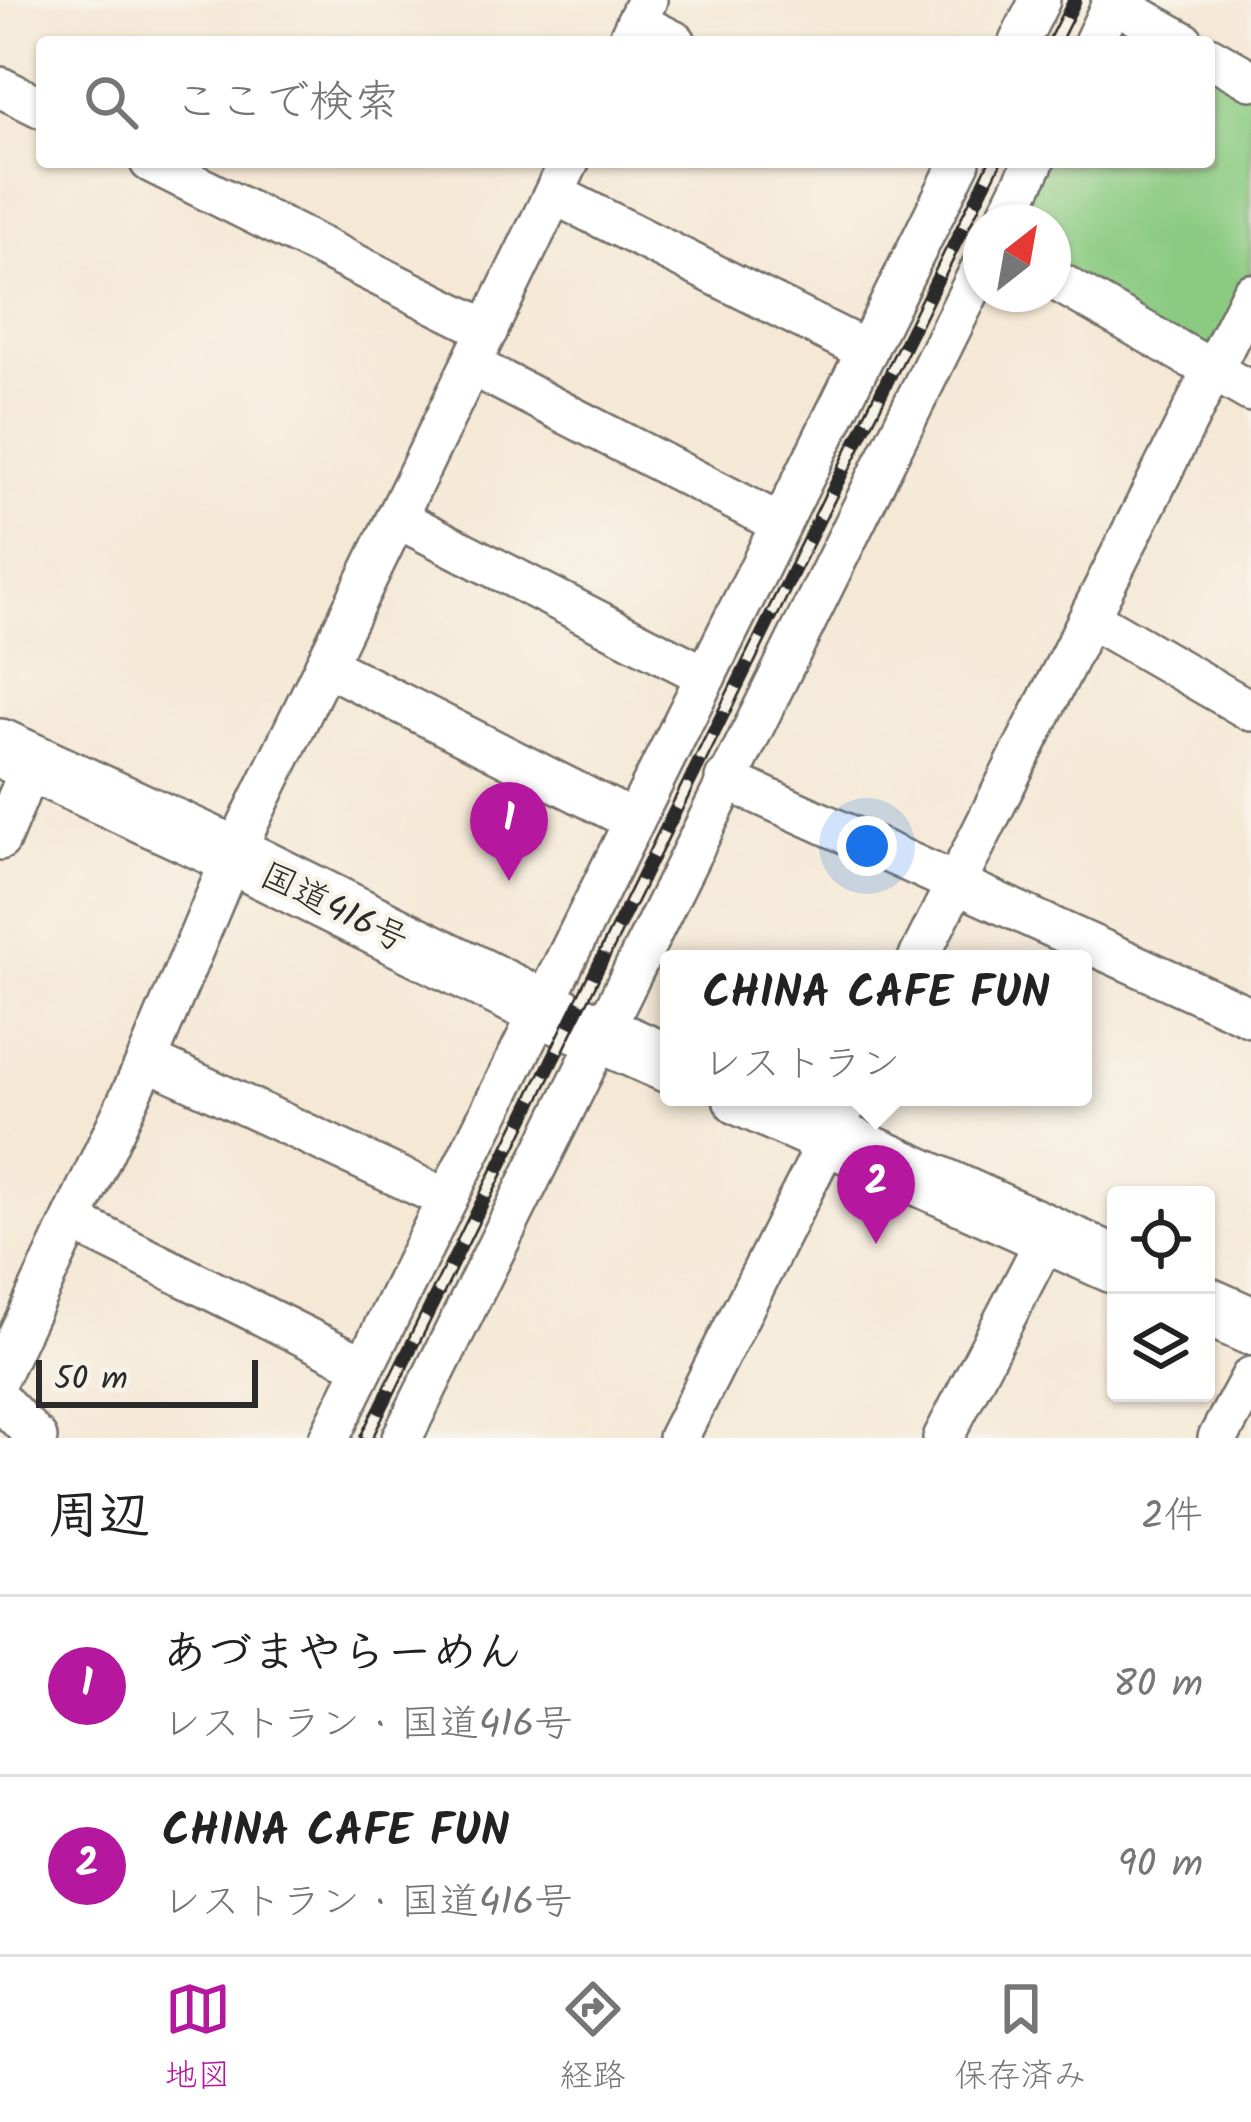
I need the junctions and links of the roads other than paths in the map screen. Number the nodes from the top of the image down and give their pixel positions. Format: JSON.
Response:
{"nodes":[{"id":1,"x":1037,"y":1,"type":"edge"},
{"id":2,"x":1114,"y":1,"type":"edge"},
{"id":3,"x":637,"y":22,"type":"edge"},
{"id":4,"x":664,"y":36,"type":"edge"},
{"id":5,"x":1022,"y":36,"type":"edge"},
{"id":6,"x":1097,"y":36,"type":"edge"},
{"id":7,"x":1174,"y":36,"type":"edge"},
{"id":8,"x":1215,"y":59,"type":"edge"},
{"id":9,"x":1251,"y":80,"type":"edge"},
{"id":10,"x":0,"y":87,"type":"edge"},
{"id":11,"x":36,"y":105,"type":"edge"},
{"id":12,"x":161,"y":168,"type":"edge"},
{"id":13,"x":945,"y":168,"type":"edge"},
{"id":14,"x":1031,"y":168,"type":"edge"},
{"id":15,"x":561,"y":178,"type":"edge"},
{"id":16,"x":1013,"y":204,"type":"edge"},
{"id":17,"x":1071,"y":288,"type":"edge"},
{"id":18,"x":1251,"y":294,"type":"edge"},
{"id":19,"x":963,"y":304,"type":"edge"},
{"id":20,"x":479,"y":348,"type":"junction"},
{"id":21,"x":867,"y":351,"type":"junction"},
{"id":22,"x":1213,"y":370,"type":"junction"},
{"id":23,"x":1251,"y":392,"type":"edge"},
{"id":24,"x":397,"y":518,"type":"junction"},
{"id":25,"x":781,"y":524,"type":"junction"},
{"id":26,"x":1090,"y":618,"type":"junction"},
{"id":27,"x":326,"y":665,"type":"junction"},
{"id":28,"x":706,"y":676,"type":"junction"},
{"id":29,"x":1251,"y":711,"type":"edge"},
{"id":30,"x":16,"y":756,"type":"edge"},
{"id":31,"x":725,"y":779,"type":"junction"},
{"id":32,"x":634,"y":821,"type":"junction"},
{"id":33,"x":0,"y":840,"type":"edge"},
{"id":34,"x":233,"y":856,"type":"junction"},
{"id":35,"x":956,"y":884,"type":"junction"},
{"id":36,"x":923,"y":950,"type":"edge"},
{"id":37,"x":542,"y":1008,"type":"junction"},
{"id":38,"x":1251,"y":1017,"type":"edge"},
{"id":39,"x":604,"y":1035,"type":"junction"},
{"id":40,"x":147,"y":1060,"type":"junction"},
{"id":41,"x":660,"y":1060,"type":"edge"},
{"id":42,"x":786,"y":1106,"type":"edge"},
{"id":43,"x":840,"y":1117,"type":"edge"},
{"id":44,"x":447,"y":1199,"type":"junction"},
{"id":45,"x":72,"y":1221,"type":"junction"},
{"id":46,"x":1048,"y":1234,"type":"junction"},
{"id":47,"x":1107,"y":1261,"type":"edge"},
{"id":48,"x":1215,"y":1310,"type":"edge"},
{"id":49,"x":1251,"y":1326,"type":"edge"},
{"id":50,"x":364,"y":1366,"type":"junction"},
{"id":51,"x":0,"y":1374,"type":"edge"},
{"id":52,"x":1251,"y":1377,"type":"edge"},
{"id":53,"x":0,"y":1400,"type":"edge"},
{"id":54,"x":37,"y":1438,"type":"edge"},
{"id":55,"x":328,"y":1438,"type":"edge"},
{"id":56,"x":402,"y":1438,"type":"edge"},
{"id":57,"x":678,"y":1438,"type":"edge"},
{"id":58,"x":943,"y":1438,"type":"edge"},
{"id":59,"x":1219,"y":1438,"type":"edge"}],
"edges":[{"from":1,"to":5,"type":"street"},
{"from":2,"to":6,"type":"street"},
{"from":2,"to":7,"type":"street"},
{"from":3,"to":4,"type":"street"},
{"from":8,"to":9,"type":"street"},
{"from":10,"to":11,"type":"street"},
{"from":12,"to":20,"type":"street"},
{"from":13,"to":21,"type":"street"},
{"from":14,"to":16,"type":"street"},
{"from":15,"to":20,"type":"street"},
{"from":15,"to":21,"type":"street"},
{"from":17,"to":22,"type":"street"},
{"from":18,"to":22,"type":"street"},
{"from":19,"to":31,"type":"street"},
{"from":20,"to":24,"type":"street"},
{"from":20,"to":25,"type":"street"},
{"from":21,"to":25,"type":"street"},
{"from":22,"to":23,"type":"street"},
{"from":22,"to":26,"type":"street"},
{"from":24,"to":27,"type":"street"},
{"from":24,"to":28,"type":"street"},
{"from":25,"to":28,"type":"street"},
{"from":26,"to":29,"type":"street"},
{"from":26,"to":35,"type":"street"},
{"from":27,"to":32,"type":"street"},
{"from":27,"to":34,"type":"street"},
{"from":28,"to":32,"type":"street"},
{"from":30,"to":33,"type":"street"},
{"from":30,"to":34,"type":"highway","name":"国道416号"},
{"from":31,"to":35,"type":"street"},
{"from":31,"to":39,"type":"street"},
{"from":32,"to":37,"type":"street"},
{"from":34,"to":37,"type":"highway","name":"国道416号"},
{"from":34,"to":40,"type":"street"},
{"from":35,"to":36,"type":"street"},
{"from":35,"to":38,"type":"street"},
{"from":37,"to":39,"type":"highway","name":"国道416号"},
{"from":37,"to":44,"type":"street"},
{"from":39,"to":41,"type":"highway","name":"国道416号"},
{"from":39,"to":56,"type":"street"},
{"from":40,"to":44,"type":"street"},
{"from":40,"to":45,"type":"street"},
{"from":42,"to":43,"type":"highway"},
{"from":43,"to":46,"type":"highway"},
{"from":43,"to":57,"type":"street"},
{"from":44,"to":50,"type":"street"},
{"from":45,"to":50,"type":"street"},
{"from":45,"to":51,"type":"street"},
{"from":46,"to":47,"type":"highway"},
{"from":46,"to":58,"type":"street"},
{"from":48,"to":49,"type":"highway"},
{"from":50,"to":55,"type":"street"},
{"from":52,"to":59,"type":"street"},
{"from":53,"to":54,"type":"street"}]}
